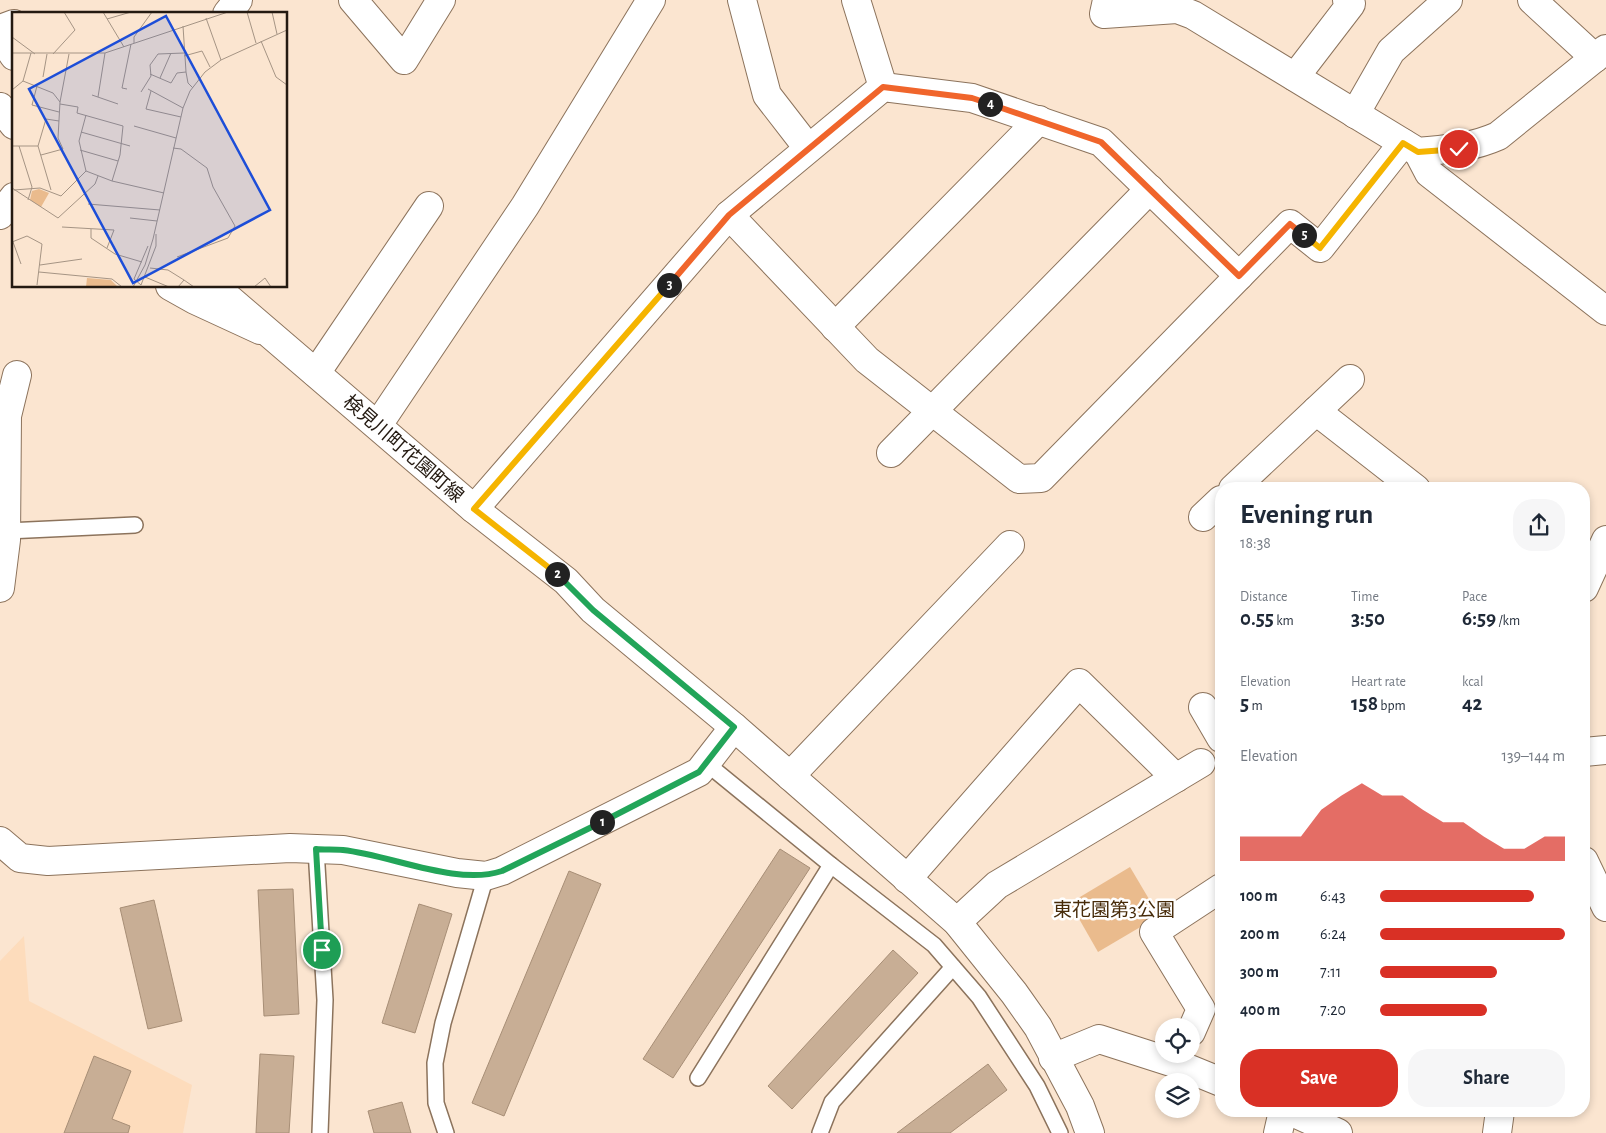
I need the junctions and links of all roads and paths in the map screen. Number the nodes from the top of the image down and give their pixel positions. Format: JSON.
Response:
{"nodes":[{"id":1,"x":238,"y":0,"type":"edge"},
{"id":2,"x":353,"y":0,"type":"edge"},
{"id":3,"x":441,"y":0,"type":"edge"},
{"id":4,"x":651,"y":0,"type":"edge"},
{"id":5,"x":742,"y":0,"type":"edge"},
{"id":6,"x":856,"y":0,"type":"edge"},
{"id":7,"x":1107,"y":0,"type":"edge"},
{"id":8,"x":1347,"y":0,"type":"edge"},
{"id":9,"x":1448,"y":0,"type":"edge"},
{"id":10,"x":1532,"y":0,"type":"edge"},
{"id":11,"x":229,"y":12,"type":"edge"},
{"id":12,"x":12,"y":25,"type":"edge"},
{"id":13,"x":0,"y":29,"type":"edge"},
{"id":14,"x":0,"y":35,"type":"edge"},
{"id":15,"x":12,"y":53,"type":"edge"},
{"id":16,"x":1600,"y":54,"type":"edge"},
{"id":17,"x":1295,"y":77,"type":"junction"},
{"id":18,"x":883,"y":87,"type":"junction"},
{"id":19,"x":0,"y":107,"type":"edge"},
{"id":20,"x":1355,"y":114,"type":"junction"},
{"id":21,"x":1039,"y":120,"type":"junction"},
{"id":22,"x":12,"y":122,"type":"edge"},
{"id":23,"x":1411,"y":147,"type":"junction"},
{"id":24,"x":808,"y":148,"type":"junction"},
{"id":25,"x":1150,"y":189,"type":"junction"},
{"id":26,"x":12,"y":200,"type":"edge"},
{"id":27,"x":429,"y":206,"type":"dead end"},
{"id":28,"x":0,"y":215,"type":"edge"},
{"id":29,"x":729,"y":215,"type":"junction"},
{"id":30,"x":1239,"y":276,"type":"junction"},
{"id":31,"x":174,"y":288,"type":"edge"},
{"id":32,"x":216,"y":288,"type":"edge"},
{"id":33,"x":1606,"y":311,"type":"edge"},
{"id":34,"x":835,"y":327,"type":"junction"},
{"id":35,"x":270,"y":335,"type":"junction"},
{"id":36,"x":316,"y":373,"type":"junction"},
{"id":37,"x":17,"y":376,"type":"dead end"},
{"id":38,"x":1350,"y":379,"type":"dead end"},
{"id":39,"x":933,"y":411,"type":"junction"},
{"id":40,"x":1316,"y":411,"type":"junction"},
{"id":41,"x":378,"y":425,"type":"junction"},
{"id":42,"x":891,"y":453,"type":"dead end"},
{"id":43,"x":1240,"y":482,"type":"edge"},
{"id":44,"x":1407,"y":482,"type":"edge"},
{"id":45,"x":474,"y":509,"type":"junction"},
{"id":46,"x":135,"y":525,"type":"dead end"},
{"id":47,"x":7,"y":531,"type":"junction"},
{"id":48,"x":1606,"y":540,"type":"edge"},
{"id":49,"x":1010,"y":545,"type":"dead end"},
{"id":50,"x":1590,"y":575,"type":"edge"},
{"id":51,"x":0,"y":588,"type":"edge"},
{"id":52,"x":1203,"y":706,"type":"dead end"},
{"id":53,"x":734,"y":727,"type":"junction"},
{"id":54,"x":1215,"y":727,"type":"edge"},
{"id":55,"x":1606,"y":750,"type":"edge"},
{"id":56,"x":1590,"y":751,"type":"edge"},
{"id":57,"x":706,"y":763,"type":"junction"},
{"id":58,"x":1201,"y":763,"type":"dead end"},
{"id":59,"x":790,"y":776,"type":"junction"},
{"id":60,"x":1176,"y":778,"type":"junction"},
{"id":61,"x":0,"y":841,"type":"edge"},
{"id":62,"x":316,"y":849,"type":"junction"},
{"id":63,"x":830,"y":865,"type":"junction"},
{"id":64,"x":1590,"y":874,"type":"edge"},
{"id":65,"x":486,"y":876,"type":"junction"},
{"id":66,"x":907,"y":878,"type":"junction"},
{"id":67,"x":1215,"y":892,"type":"edge"},
{"id":68,"x":1606,"y":907,"type":"edge"},
{"id":69,"x":957,"y":922,"type":"junction"},
{"id":70,"x":953,"y":967,"type":"junction"},
{"id":71,"x":1198,"y":1018,"type":"edge"},
{"id":72,"x":1155,"y":1053,"type":"edge"},
{"id":73,"x":1053,"y":1058,"type":"junction"},
{"id":74,"x":1186,"y":1063,"type":"edge"},
{"id":75,"x":698,"y":1078,"type":"dead end"},
{"id":76,"x":1215,"y":1079,"type":"edge"},
{"id":77,"x":1294,"y":1117,"type":"edge"},
{"id":78,"x":1306,"y":1117,"type":"edge"},
{"id":79,"x":1499,"y":1117,"type":"edge"},
{"id":80,"x":320,"y":1133,"type":"edge"},
{"id":81,"x":446,"y":1133,"type":"edge"},
{"id":82,"x":820,"y":1133,"type":"edge"},
{"id":83,"x":1060,"y":1133,"type":"edge"},
{"id":84,"x":1090,"y":1133,"type":"edge"},
{"id":85,"x":1278,"y":1133,"type":"edge"},
{"id":86,"x":1338,"y":1133,"type":"edge"},
{"id":87,"x":1497,"y":1133,"type":"edge"}],
"edges":[{"from":1,"to":11,"type":"street"},
{"from":2,"to":3,"type":"street"},
{"from":4,"to":41,"type":"street"},
{"from":5,"to":24,"type":"street"},
{"from":6,"to":18,"type":"street"},
{"from":7,"to":17,"type":"street"},
{"from":8,"to":17,"type":"street"},
{"from":9,"to":20,"type":"street"},
{"from":10,"to":16,"type":"street"},
{"from":12,"to":13,"type":"street"},
{"from":14,"to":15,"type":"street"},
{"from":16,"to":23,"type":"street"},
{"from":17,"to":20,"type":"street"},
{"from":18,"to":21,"type":"street"},
{"from":18,"to":24,"type":"street"},
{"from":19,"to":22,"type":"street"},
{"from":20,"to":23,"type":"street"},
{"from":21,"to":25,"type":"street"},
{"from":21,"to":34,"type":"street"},
{"from":23,"to":30,"type":"street"},
{"from":23,"to":33,"type":"street"},
{"from":24,"to":29,"type":"street"},
{"from":25,"to":30,"type":"street"},
{"from":25,"to":39,"type":"street"},
{"from":26,"to":28,"type":"street"},
{"from":27,"to":36,"type":"street"},
{"from":29,"to":34,"type":"street"},
{"from":29,"to":45,"type":"street"},
{"from":30,"to":39,"type":"street"},
{"from":31,"to":35,"type":"street"},
{"from":32,"to":35,"type":"street","name":"検見川町花園町線"},
{"from":34,"to":39,"type":"street"},
{"from":35,"to":36,"type":"street","name":"検見川町花園町線"},
{"from":36,"to":41,"type":"street","name":"検見川町花園町線"},
{"from":37,"to":47,"type":"street"},
{"from":38,"to":40,"type":"street"},
{"from":39,"to":42,"type":"street"},
{"from":40,"to":43,"type":"street"},
{"from":40,"to":44,"type":"street"},
{"from":41,"to":45,"type":"street","name":"検見川町花園町線"},
{"from":45,"to":53,"type":"street","name":"検見川町花園町線"},
{"from":46,"to":47,"type":"lane"},
{"from":47,"to":51,"type":"street"},
{"from":48,"to":50,"type":"street"},
{"from":49,"to":59,"type":"street"},
{"from":52,"to":54,"type":"street"},
{"from":53,"to":57,"type":"street"},
{"from":53,"to":59,"type":"street","name":"検見川町花園町線"},
{"from":55,"to":56,"type":"street"},
{"from":57,"to":63,"type":"lane"},
{"from":57,"to":65,"type":"street"},
{"from":58,"to":60,"type":"street"},
{"from":59,"to":66,"type":"street","name":"検見川町花園町線"},
{"from":60,"to":66,"type":"street"},
{"from":60,"to":69,"type":"street"},
{"from":61,"to":62,"type":"street"},
{"from":62,"to":65,"type":"street"},
{"from":62,"to":80,"type":"lane"},
{"from":63,"to":70,"type":"lane"},
{"from":63,"to":75,"type":"lane"},
{"from":64,"to":68,"type":"street"},
{"from":65,"to":81,"type":"lane"},
{"from":66,"to":69,"type":"street","name":"検見川町花園町線"},
{"from":67,"to":71,"type":"street"},
{"from":69,"to":73,"type":"street","name":"検見川町花園町線"},
{"from":70,"to":82,"type":"lane"},
{"from":70,"to":83,"type":"lane"},
{"from":72,"to":73,"type":"street"},
{"from":73,"to":84,"type":"street","name":"検見川町花園町線"},
{"from":74,"to":76,"type":"street"},
{"from":77,"to":85,"type":"street"},
{"from":78,"to":86,"type":"street"},
{"from":79,"to":87,"type":"street"}]}
